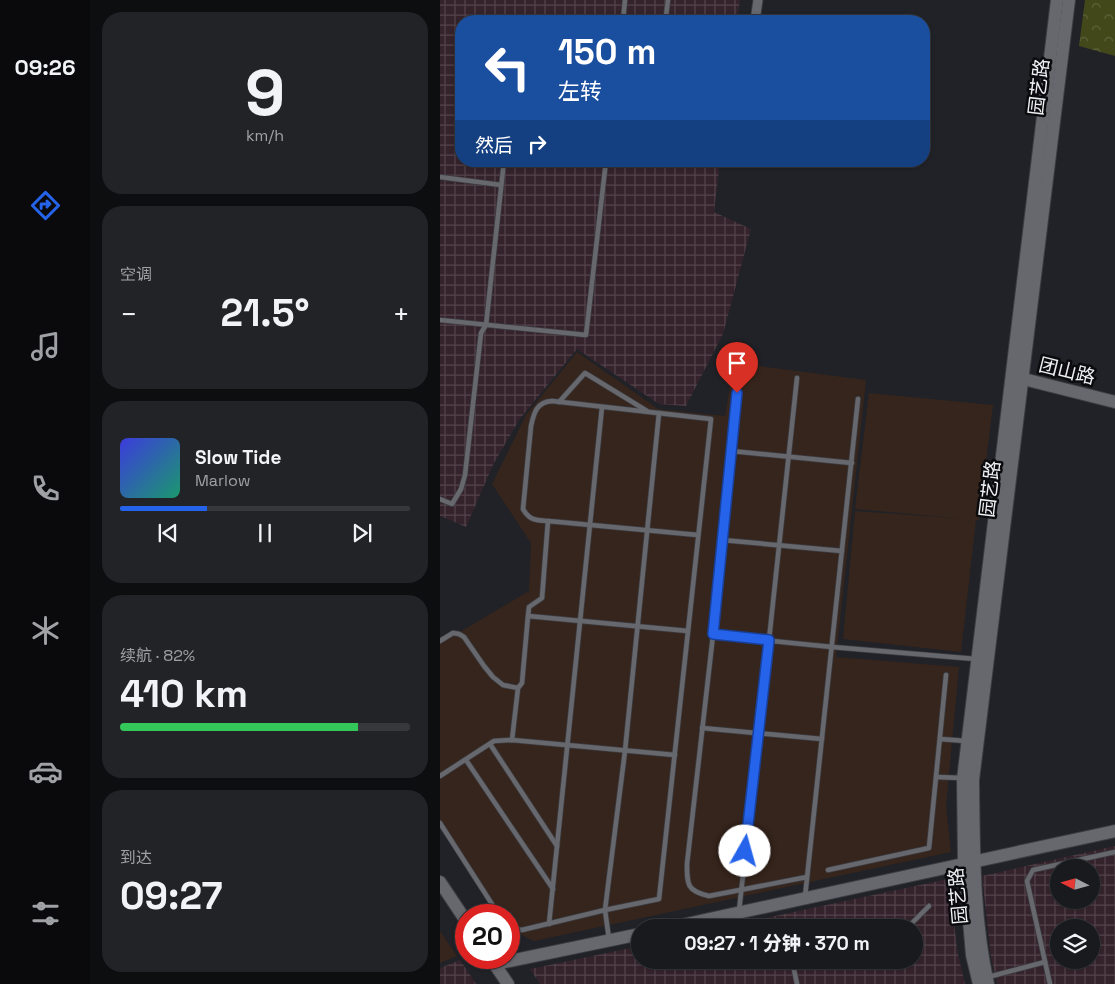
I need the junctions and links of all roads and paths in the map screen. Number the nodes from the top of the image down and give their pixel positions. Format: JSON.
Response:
{"nodes":[{"id":1,"x":625,"y":0,"type":"edge"},
{"id":2,"x":668,"y":0,"type":"edge"},
{"id":3,"x":758,"y":0,"type":"edge"},
{"id":4,"x":1057,"y":0,"type":"edge"},
{"id":5,"x":1069,"y":0,"type":"edge"},
{"id":6,"x":624,"y":15,"type":"edge"},
{"id":7,"x":666,"y":15,"type":"edge"},
{"id":8,"x":756,"y":15,"type":"edge"},
{"id":9,"x":503,"y":167,"type":"edge"},
{"id":10,"x":605,"y":167,"type":"edge"},
{"id":11,"x":440,"y":177,"type":"edge"},
{"id":12,"x":501,"y":185,"type":"junction"},
{"id":13,"x":440,"y":320,"type":"edge"},
{"id":14,"x":486,"y":325,"type":"junction"},
{"id":15,"x":739,"y":374,"type":"dead end"},
{"id":16,"x":797,"y":378,"type":"dead end"},
{"id":17,"x":1017,"y":378,"type":"junction"},
{"id":18,"x":858,"y":399,"type":"dead end"},
{"id":19,"x":558,"y":402,"type":"junction"},
{"id":20,"x":1115,"y":402,"type":"edge"},
{"id":21,"x":602,"y":407,"type":"junction"},
{"id":22,"x":648,"y":412,"type":"junction"},
{"id":23,"x":659,"y":413,"type":"junction"},
{"id":24,"x":731,"y":451,"type":"junction"},
{"id":25,"x":788,"y":456,"type":"junction"},
{"id":26,"x":852,"y":463,"type":"junction"},
{"id":27,"x":440,"y":499,"type":"edge"},
{"id":28,"x":548,"y":521,"type":"junction"},
{"id":29,"x":591,"y":525,"type":"junction"},
{"id":30,"x":647,"y":530,"type":"junction"},
{"id":31,"x":698,"y":535,"type":"junction"},
{"id":32,"x":722,"y":540,"type":"junction"},
{"id":33,"x":779,"y":545,"type":"junction"},
{"id":34,"x":842,"y":551,"type":"junction"},
{"id":35,"x":528,"y":616,"type":"junction"},
{"id":36,"x":581,"y":621,"type":"junction"},
{"id":37,"x":638,"y":626,"type":"junction"},
{"id":38,"x":688,"y":631,"type":"junction"},
{"id":39,"x":713,"y":634,"type":"junction"},
{"id":40,"x":769,"y":640,"type":"junction"},
{"id":41,"x":440,"y":641,"type":"edge"},
{"id":42,"x":832,"y":647,"type":"junction"},
{"id":43,"x":977,"y":659,"type":"junction"},
{"id":44,"x":946,"y":676,"type":"dead end"},
{"id":45,"x":518,"y":688,"type":"junction"},
{"id":46,"x":702,"y":728,"type":"junction"},
{"id":47,"x":759,"y":733,"type":"junction"},
{"id":48,"x":822,"y":739,"type":"junction"},
{"id":49,"x":940,"y":739,"type":"junction"},
{"id":50,"x":512,"y":740,"type":"junction"},
{"id":51,"x":967,"y":742,"type":"junction"},
{"id":52,"x":490,"y":744,"type":"junction"},
{"id":53,"x":568,"y":745,"type":"junction"},
{"id":54,"x":625,"y":751,"type":"junction"},
{"id":55,"x":675,"y":755,"type":"junction"},
{"id":56,"x":466,"y":760,"type":"junction"},
{"id":57,"x":440,"y":776,"type":"edge"},
{"id":58,"x":936,"y":776,"type":"junction"},
{"id":59,"x":963,"y":778,"type":"junction"},
{"id":60,"x":440,"y":823,"type":"edge"},
{"id":61,"x":1115,"y":830,"type":"edge"},
{"id":62,"x":557,"y":846,"type":"junction"},
{"id":63,"x":1115,"y":852,"type":"edge"},
{"id":64,"x":969,"y":862,"type":"junction"},
{"id":65,"x":828,"y":870,"type":"dead end"},
{"id":66,"x":807,"y":877,"type":"junction"},
{"id":67,"x":440,"y":882,"type":"edge"},
{"id":68,"x":553,"y":890,"type":"junction"},
{"id":69,"x":741,"y":890,"type":"junction"},
{"id":70,"x":805,"y":898,"type":"junction"},
{"id":71,"x":455,"y":904,"type":"edge"},
{"id":72,"x":492,"y":904,"type":"edge"},
{"id":73,"x":929,"y":906,"type":"dead end"},
{"id":74,"x":606,"y":910,"type":"junction"},
{"id":75,"x":739,"y":912,"type":"junction"},
{"id":76,"x":708,"y":919,"type":"edge"},
{"id":77,"x":916,"y":919,"type":"edge"},
{"id":78,"x":549,"y":924,"type":"junction"},
{"id":79,"x":520,"y":930,"type":"edge"},
{"id":80,"x":631,"y":936,"type":"edge"},
{"id":81,"x":609,"y":940,"type":"junction"},
{"id":82,"x":520,"y":956,"type":"edge"},
{"id":83,"x":1046,"y":962,"type":"junction"},
{"id":84,"x":498,"y":969,"type":"edge"},
{"id":85,"x":794,"y":969,"type":"edge"},
{"id":86,"x":984,"y":982,"type":"edge"},
{"id":87,"x":508,"y":984,"type":"edge"},
{"id":88,"x":797,"y":984,"type":"edge"},
{"id":89,"x":1050,"y":984,"type":"edge"}],
"edges":[{"from":1,"to":6,"type":"lane"},
{"from":2,"to":7,"type":"lane"},
{"from":3,"to":8,"type":"street"},
{"from":4,"to":17,"type":"street","name":"园艺路"},
{"from":5,"to":17,"type":"street","name":"园艺路"},
{"from":9,"to":12,"type":"lane"},
{"from":10,"to":14,"type":"lane"},
{"from":11,"to":12,"type":"lane"},
{"from":12,"to":14,"type":"lane"},
{"from":13,"to":14,"type":"lane"},
{"from":14,"to":27,"type":"lane"},
{"from":15,"to":24,"type":"lane"},
{"from":16,"to":25,"type":"lane"},
{"from":17,"to":20,"type":"street","name":"团山路"},
{"from":17,"to":43,"type":"street","name":"园艺路"},
{"from":17,"to":64,"type":"street","name":"园艺路"},
{"from":18,"to":26,"type":"lane"},
{"from":19,"to":21,"type":"lane"},
{"from":19,"to":22,"type":"lane"},
{"from":19,"to":28,"type":"lane"},
{"from":21,"to":22,"type":"lane"},
{"from":21,"to":29,"type":"lane"},
{"from":22,"to":23,"type":"lane"},
{"from":23,"to":30,"type":"lane"},
{"from":23,"to":31,"type":"lane"},
{"from":24,"to":25,"type":"lane"},
{"from":24,"to":32,"type":"lane"},
{"from":25,"to":26,"type":"lane"},
{"from":25,"to":33,"type":"lane"},
{"from":26,"to":34,"type":"lane"},
{"from":28,"to":29,"type":"lane"},
{"from":28,"to":35,"type":"lane"},
{"from":29,"to":30,"type":"lane"},
{"from":29,"to":36,"type":"lane"},
{"from":30,"to":31,"type":"lane"},
{"from":30,"to":37,"type":"lane"},
{"from":31,"to":38,"type":"lane"},
{"from":32,"to":33,"type":"lane"},
{"from":32,"to":39,"type":"lane"},
{"from":33,"to":34,"type":"lane"},
{"from":33,"to":40,"type":"lane"},
{"from":34,"to":42,"type":"lane"},
{"from":35,"to":36,"type":"lane"},
{"from":35,"to":45,"type":"lane"},
{"from":36,"to":37,"type":"lane"},
{"from":36,"to":53,"type":"lane"},
{"from":37,"to":38,"type":"lane"},
{"from":37,"to":54,"type":"lane"},
{"from":38,"to":55,"type":"lane"},
{"from":39,"to":40,"type":"lane"},
{"from":39,"to":46,"type":"lane"},
{"from":40,"to":42,"type":"lane"},
{"from":40,"to":47,"type":"lane"},
{"from":41,"to":45,"type":"lane"},
{"from":42,"to":43,"type":"lane"},
{"from":42,"to":48,"type":"lane"},
{"from":43,"to":51,"type":"street","name":"园艺路"},
{"from":44,"to":49,"type":"lane"},
{"from":45,"to":50,"type":"lane"},
{"from":46,"to":47,"type":"lane"},
{"from":46,"to":69,"type":"lane"},
{"from":47,"to":48,"type":"lane"},
{"from":47,"to":69,"type":"lane"},
{"from":48,"to":66,"type":"lane"},
{"from":49,"to":51,"type":"lane"},
{"from":49,"to":58,"type":"lane"},
{"from":50,"to":52,"type":"lane"},
{"from":50,"to":53,"type":"lane"},
{"from":51,"to":59,"type":"street","name":"园艺路"},
{"from":52,"to":56,"type":"lane"},
{"from":52,"to":62,"type":"lane"},
{"from":53,"to":54,"type":"lane"},
{"from":53,"to":62,"type":"lane"},
{"from":54,"to":55,"type":"lane"},
{"from":54,"to":74,"type":"lane"},
{"from":55,"to":74,"type":"lane"},
{"from":56,"to":57,"type":"lane"},
{"from":56,"to":68,"type":"lane"},
{"from":58,"to":59,"type":"lane"},
{"from":58,"to":65,"type":"lane"},
{"from":59,"to":64,"type":"street","name":"园艺路"},
{"from":60,"to":72,"type":"lane"},
{"from":61,"to":64,"type":"street"},
{"from":62,"to":68,"type":"lane"},
{"from":63,"to":83,"type":"lane"},
{"from":64,"to":70,"type":"street"},
{"from":64,"to":86,"type":"street","name":"园艺路"},
{"from":66,"to":69,"type":"lane"},
{"from":66,"to":70,"type":"lane"},
{"from":67,"to":71,"type":"street"},
{"from":68,"to":78,"type":"lane"},
{"from":69,"to":75,"type":"lane"},
{"from":70,"to":75,"type":"street"},
{"from":73,"to":77,"type":"lane"},
{"from":74,"to":78,"type":"lane"},
{"from":74,"to":81,"type":"lane"},
{"from":75,"to":76,"type":"street"},
{"from":78,"to":79,"type":"lane"},
{"from":80,"to":81,"type":"street"},
{"from":81,"to":82,"type":"street"},
{"from":83,"to":86,"type":"lane"},
{"from":83,"to":89,"type":"lane"},
{"from":84,"to":87,"type":"street"},
{"from":85,"to":88,"type":"lane"}]}
